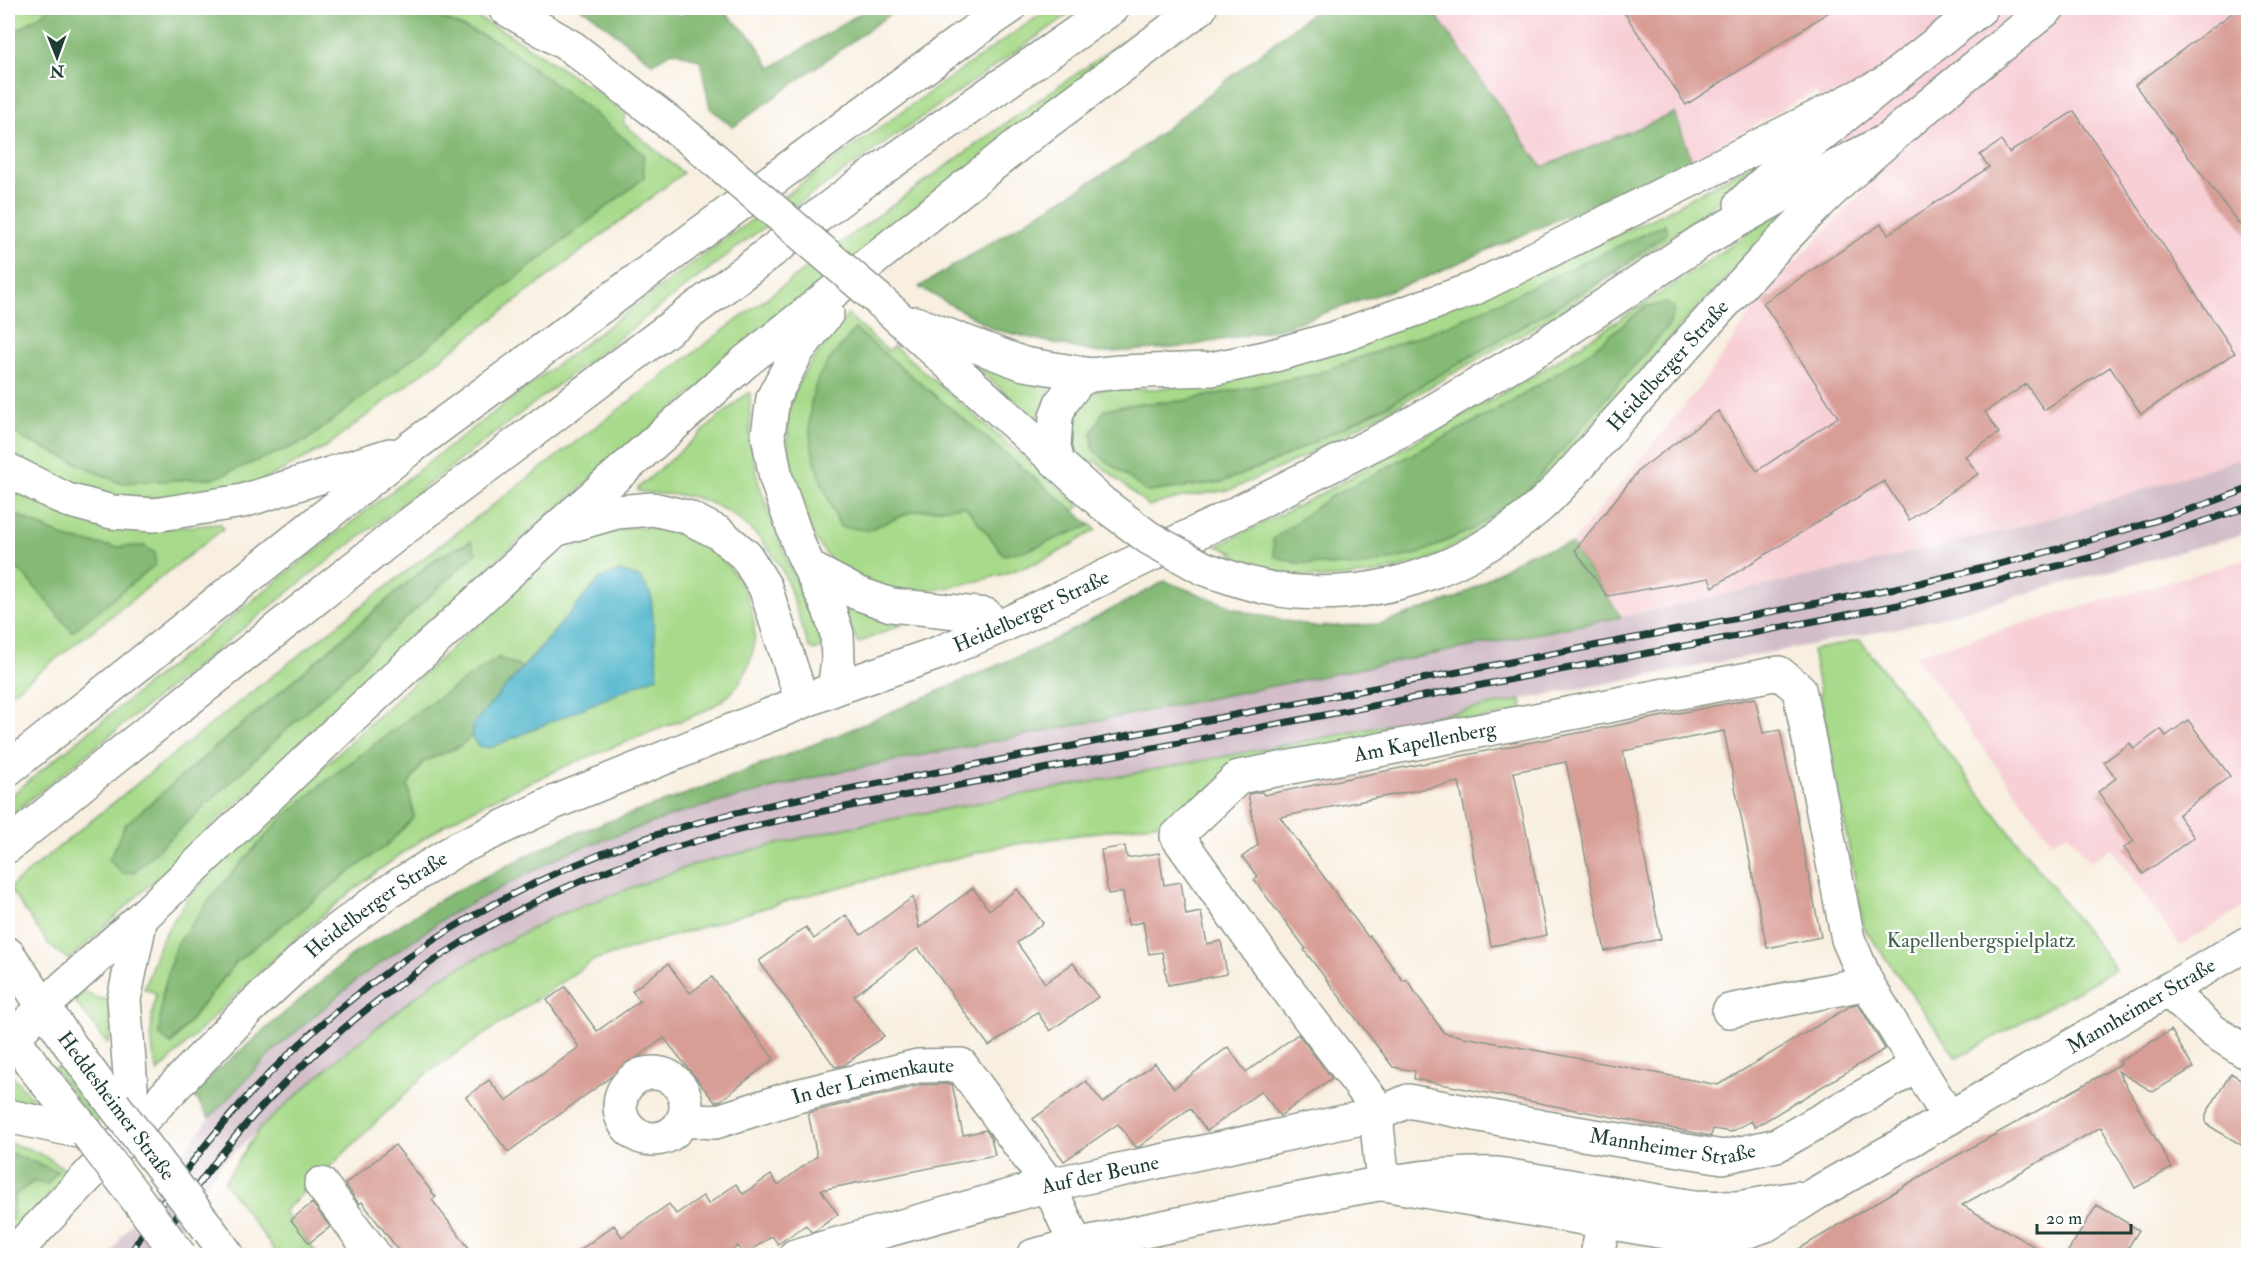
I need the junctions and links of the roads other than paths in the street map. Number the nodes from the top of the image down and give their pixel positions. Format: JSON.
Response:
{"nodes":[{"id":1,"x":505,"y":8,"type":"edge"},
{"id":2,"x":1009,"y":8,"type":"edge"},
{"id":3,"x":1112,"y":8,"type":"edge"},
{"id":4,"x":1200,"y":8,"type":"edge"},
{"id":5,"x":1981,"y":8,"type":"edge"},
{"id":6,"x":2048,"y":8,"type":"edge"},
{"id":7,"x":1887,"y":82,"type":"junction"},
{"id":8,"x":1883,"y":142,"type":"junction"},
{"id":9,"x":1703,"y":240,"type":"junction"},
{"id":10,"x":862,"y":269,"type":"junction"},
{"id":11,"x":889,"y":308,"type":"junction"},
{"id":12,"x":1091,"y":375,"type":"junction"},
{"id":13,"x":409,"y":449,"type":"junction"},
{"id":14,"x":1058,"y":463,"type":"junction"},
{"id":15,"x":8,"y":470,"type":"edge"},
{"id":16,"x":1223,"y":520,"type":"junction"},
{"id":17,"x":555,"y":530,"type":"junction"},
{"id":18,"x":810,"y":568,"type":"junction"},
{"id":19,"x":986,"y":615,"type":"junction"},
{"id":20,"x":834,"y":688,"type":"junction"},
{"id":21,"x":802,"y":701,"type":"junction"},
{"id":22,"x":8,"y":769,"type":"edge"},
{"id":23,"x":8,"y":846,"type":"edge"},
{"id":24,"x":141,"y":918,"type":"junction"},
{"id":25,"x":2248,"y":943,"type":"edge"},
{"id":26,"x":8,"y":954,"type":"edge"},
{"id":27,"x":1867,"y":983,"type":"junction"},
{"id":28,"x":2167,"y":990,"type":"junction"},
{"id":29,"x":44,"y":1008,"type":"junction"},
{"id":30,"x":1729,"y":1011,"type":"dead end"},
{"id":31,"x":9,"y":1036,"type":"edge"},
{"id":32,"x":2248,"y":1053,"type":"edge"},
{"id":33,"x":1917,"y":1066,"type":"junction"},
{"id":34,"x":122,"y":1096,"type":"junction"},
{"id":35,"x":1408,"y":1101,"type":"joint"},
{"id":36,"x":1376,"y":1115,"type":"junction"},
{"id":37,"x":8,"y":1116,"type":"edge"},
{"id":38,"x":1949,"y":1118,"type":"junction"},
{"id":39,"x":683,"y":1120,"type":"dead end"},
{"id":40,"x":87,"y":1133,"type":"junction"},
{"id":41,"x":321,"y":1184,"type":"dead end"},
{"id":42,"x":1383,"y":1184,"type":"junction"},
{"id":43,"x":1049,"y":1185,"type":"junction"},
{"id":44,"x":1606,"y":1208,"type":"junction"},
{"id":45,"x":1076,"y":1245,"type":"junction"},
{"id":46,"x":11,"y":1256,"type":"edge"},
{"id":47,"x":180,"y":1256,"type":"edge"},
{"id":48,"x":228,"y":1256,"type":"edge"},
{"id":49,"x":375,"y":1256,"type":"edge"},
{"id":50,"x":795,"y":1256,"type":"edge"},
{"id":51,"x":1033,"y":1256,"type":"edge"},
{"id":52,"x":1597,"y":1256,"type":"edge"}],
"edges":[{"from":1,"to":11,"type":"main road","name":"Heidelberger Straße","bridge":true},
{"from":2,"to":13,"type":"main road"},
{"from":3,"to":23,"type":"main road"},
{"from":4,"to":10,"type":"main road"},
{"from":5,"to":7,"type":"main road"},
{"from":6,"to":8,"type":"main road","name":"Heidelberger Straße"},
{"from":7,"to":9,"type":"main road"},
{"from":7,"to":12,"type":"main road"},
{"from":8,"to":9,"type":"main road"},
{"from":8,"to":14,"type":"main road","name":"Heidelberger Straße","bridge":true},
{"from":9,"to":16,"type":"main road","name":"Heidelberger Straße"},
{"from":10,"to":17,"type":"main road"},
{"from":10,"to":18,"type":"main road"},
{"from":11,"to":12,"type":"main road"},
{"from":11,"to":14,"type":"main road","name":"Heidelberger Straße"},
{"from":12,"to":14,"type":"main road"},
{"from":13,"to":15,"type":"main road"},
{"from":13,"to":22,"type":"main road"},
{"from":16,"to":19,"type":"main road","name":"Heidelberger Straße"},
{"from":16,"to":20,"type":"main road","name":"Heidelberger Straße"},
{"from":17,"to":21,"type":"main road"},
{"from":17,"to":24,"type":"main road"},
{"from":18,"to":19,"type":"main road"},
{"from":18,"to":20,"type":"main road"},
{"from":19,"to":20,"type":"main road","name":"Heidelberger Straße"},
{"from":20,"to":21,"type":"main road","name":"Heidelberger Straße"},
{"from":21,"to":46,"type":"main road","name":"Heidelberger Straße"},
{"from":24,"to":29,"type":"main road"},
{"from":24,"to":34,"type":"main road"},
{"from":25,"to":28,"type":"main road","name":"Mannheimer Straße"},
{"from":26,"to":29,"type":"main road","name":"Heddesheimer Straße"},
{"from":27,"to":30,"type":"main road"},
{"from":27,"to":33,"type":"main road","name":"Am Kapellenberg"},
{"from":27,"to":36,"type":"main road","name":"Am Kapellenberg"},
{"from":28,"to":32,"type":"main road"},
{"from":28,"to":38,"type":"main road","name":"Mannheimer Straße"},
{"from":29,"to":31,"type":"main road"},
{"from":29,"to":34,"type":"main road","name":"Heddesheimer Straße"},
{"from":31,"to":40,"type":"main road","name":"Heddesheimer Straße"},
{"from":33,"to":35,"type":"main road","name":"Mannheimer Straße"},
{"from":33,"to":38,"type":"main road","name":"Am Kapellenberg"},
{"from":34,"to":48,"type":"main road","name":"Heddesheimer Straße","bridge":true},
{"from":35,"to":36,"type":"main road","name":"Auf der Beune"},
{"from":36,"to":42,"type":"main road","name":"Am Kapellenberg"},
{"from":36,"to":43,"type":"main road","name":"Auf der Beune"},
{"from":37,"to":40,"type":"main road"},
{"from":38,"to":44,"type":"main road","name":"Mannheimer Straße"},
{"from":39,"to":43,"type":"main road","name":"In der Leimenkaute"},
{"from":40,"to":47,"type":"main road","name":"Heddesheimer Straße","bridge":true},
{"from":41,"to":49,"type":"main road"},
{"from":42,"to":44,"type":"main road","name":"Mannheimer Straße"},
{"from":42,"to":45,"type":"main road"},
{"from":43,"to":45,"type":"main road","name":"In der Leimenkaute"},
{"from":43,"to":50,"type":"main road","name":"Auf der Beune"},
{"from":44,"to":52,"type":"main road"},
{"from":45,"to":51,"type":"main road"}]}
